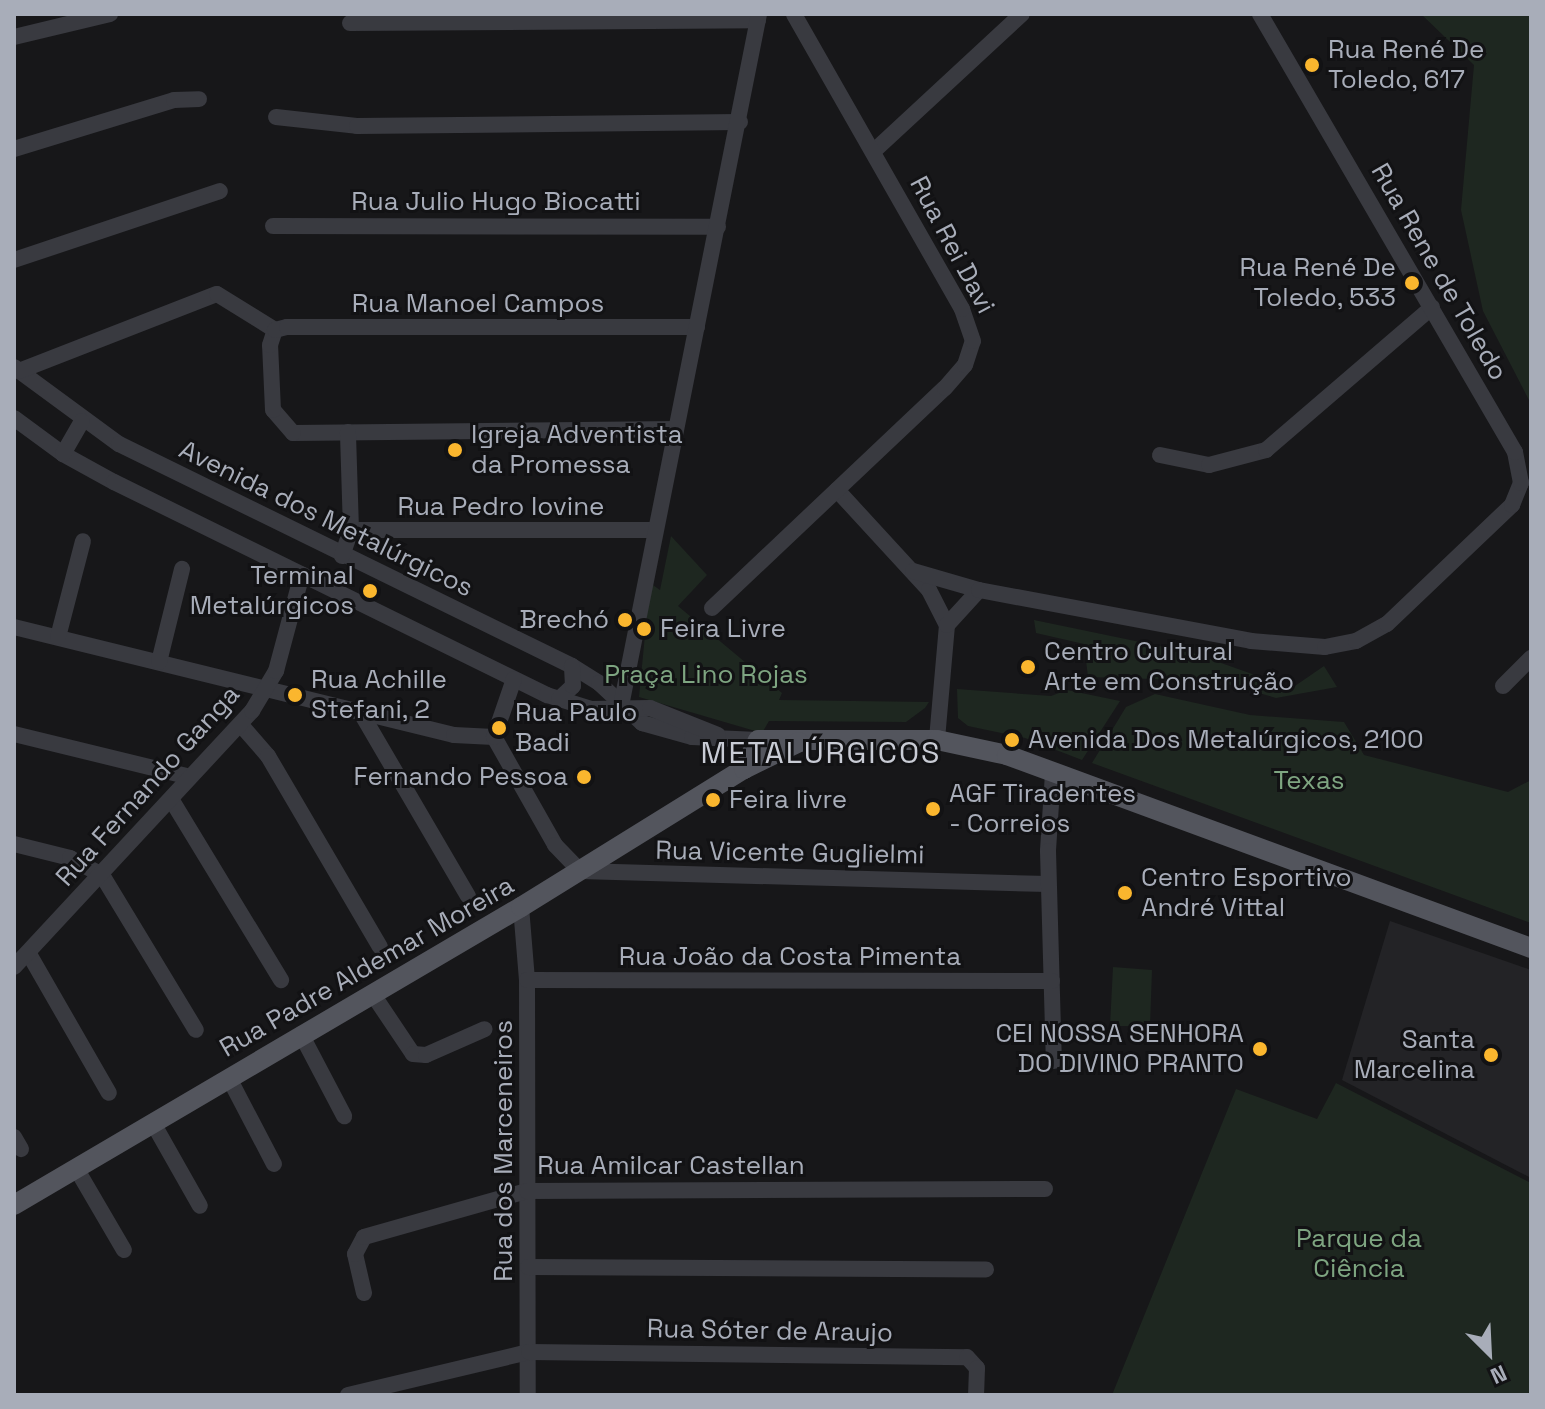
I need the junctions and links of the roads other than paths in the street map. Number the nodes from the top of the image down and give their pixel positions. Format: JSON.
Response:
{"nodes":[{"id":1,"x":110,"y":14,"type":"edge"},
{"id":2,"x":794,"y":14,"type":"edge"},
{"id":3,"x":1022,"y":14,"type":"edge"},
{"id":4,"x":1260,"y":14,"type":"edge"},
{"id":5,"x":758,"y":17,"type":"edge"},
{"id":6,"x":350,"y":23,"type":"dead end"},
{"id":7,"x":14,"y":37,"type":"edge"},
{"id":8,"x":199,"y":99,"type":"dead end"},
{"id":9,"x":276,"y":117,"type":"dead end"},
{"id":10,"x":740,"y":122,"type":"junction"},
{"id":11,"x":14,"y":149,"type":"edge"},
{"id":12,"x":875,"y":150,"type":"junction"},
{"id":13,"x":220,"y":191,"type":"dead end"},
{"id":14,"x":273,"y":226,"type":"dead end"},
{"id":15,"x":718,"y":227,"type":"junction"},
{"id":16,"x":14,"y":260,"type":"edge"},
{"id":17,"x":1432,"y":307,"type":"junction"},
{"id":18,"x":697,"y":327,"type":"junction"},
{"id":19,"x":272,"y":338,"type":"junction"},
{"id":20,"x":17,"y":369,"type":"edge"},
{"id":21,"x":14,"y":418,"type":"edge"},
{"id":22,"x":82,"y":421,"type":"junction"},
{"id":23,"x":676,"y":429,"type":"junction"},
{"id":24,"x":348,"y":432,"type":"junction"},
{"id":25,"x":63,"y":454,"type":"junction"},
{"id":26,"x":1160,"y":455,"type":"dead end"},
{"id":27,"x":1526,"y":470,"type":"edge"},
{"id":28,"x":837,"y":490,"type":"junction"},
{"id":29,"x":351,"y":530,"type":"junction"},
{"id":30,"x":654,"y":530,"type":"junction"},
{"id":31,"x":83,"y":541,"type":"dead end"},
{"id":32,"x":342,"y":556,"type":"junction"},
{"id":33,"x":182,"y":569,"type":"dead end"},
{"id":34,"x":913,"y":571,"type":"junction"},
{"id":35,"x":302,"y":574,"type":"junction"},
{"id":36,"x":979,"y":590,"type":"junction"},
{"id":37,"x":712,"y":608,"type":"dead end"},
{"id":38,"x":947,"y":625,"type":"junction"},
{"id":39,"x":14,"y":627,"type":"edge"},
{"id":40,"x":58,"y":637,"type":"junction"},
{"id":41,"x":1531,"y":658,"type":"edge"},
{"id":42,"x":159,"y":662,"type":"junction"},
{"id":43,"x":572,"y":666,"type":"junction"},
{"id":44,"x":514,"y":679,"type":"junction"},
{"id":45,"x":1503,"y":686,"type":"dead end"},
{"id":46,"x":266,"y":690,"type":"junction"},
{"id":47,"x":559,"y":699,"type":"junction"},
{"id":48,"x":621,"y":706,"type":"junction"},
{"id":49,"x":361,"y":713,"type":"junction"},
{"id":50,"x":241,"y":725,"type":"junction"},
{"id":51,"x":14,"y":734,"type":"edge"},
{"id":52,"x":494,"y":737,"type":"junction"},
{"id":53,"x":758,"y":740,"type":"junction"},
{"id":54,"x":937,"y":740,"type":"junction"},
{"id":55,"x":799,"y":742,"type":"junction"},
{"id":56,"x":744,"y":769,"type":"junction"},
{"id":57,"x":1053,"y":773,"type":"junction"},
{"id":58,"x":190,"y":777,"type":"junction"},
{"id":59,"x":171,"y":799,"type":"junction"},
{"id":60,"x":14,"y":844,"type":"edge"},
{"id":61,"x":580,"y":871,"type":"junction"},
{"id":62,"x":102,"y":875,"type":"junction"},
{"id":63,"x":1048,"y":884,"type":"junction"},
{"id":64,"x":468,"y":896,"type":"dead end"},
{"id":65,"x":521,"y":907,"type":"junction"},
{"id":66,"x":380,"y":947,"type":"dead end"},
{"id":67,"x":1531,"y":948,"type":"edge"},
{"id":68,"x":19,"y":961,"type":"edge"},
{"id":69,"x":281,"y":980,"type":"dead end"},
{"id":70,"x":527,"y":980,"type":"junction"},
{"id":71,"x":1052,"y":981,"type":"junction"},
{"id":72,"x":372,"y":993,"type":"junction"},
{"id":73,"x":485,"y":1029,"type":"dead end"},
{"id":74,"x":196,"y":1030,"type":"dead end"},
{"id":75,"x":301,"y":1034,"type":"junction"},
{"id":76,"x":1054,"y":1061,"type":"dead end"},
{"id":77,"x":229,"y":1078,"type":"junction"},
{"id":78,"x":109,"y":1093,"type":"dead end"},
{"id":79,"x":344,"y":1116,"type":"dead end"},
{"id":80,"x":153,"y":1123,"type":"junction"},
{"id":81,"x":274,"y":1164,"type":"dead end"},
{"id":82,"x":76,"y":1168,"type":"junction"},
{"id":83,"x":1045,"y":1189,"type":"dead end"},
{"id":84,"x":527,"y":1191,"type":"junction"},
{"id":85,"x":14,"y":1205,"type":"edge"},
{"id":86,"x":200,"y":1206,"type":"dead end"},
{"id":87,"x":124,"y":1250,"type":"dead end"},
{"id":88,"x":528,"y":1267,"type":"junction"},
{"id":89,"x":986,"y":1269,"type":"dead end"},
{"id":90,"x":364,"y":1293,"type":"dead end"},
{"id":91,"x":529,"y":1352,"type":"junction"},
{"id":92,"x":382,"y":1391,"type":"edge"},
{"id":93,"x":348,"y":1395,"type":"edge"},
{"id":94,"x":528,"y":1395,"type":"edge"},
{"id":95,"x":976,"y":1395,"type":"edge"}],
"edges":[{"from":1,"to":7,"type":"street"},
{"from":2,"to":12,"type":"street","name":"Rua Rei Davi"},
{"from":3,"to":12,"type":"street"},
{"from":4,"to":17,"type":"street","name":"Rua Rene de Toledo"},
{"from":5,"to":6,"type":"street"},
{"from":5,"to":10,"type":"street"},
{"from":8,"to":11,"type":"street"},
{"from":9,"to":10,"type":"street"},
{"from":10,"to":15,"type":"street"},
{"from":12,"to":28,"type":"street","name":"Rua Rei Davi"},
{"from":13,"to":16,"type":"street"},
{"from":14,"to":15,"type":"street","name":"Rua Julio Hugo Biocatti"},
{"from":15,"to":18,"type":"street"},
{"from":17,"to":26,"type":"street"},
{"from":17,"to":27,"type":"street","name":"Rua Rene de Toledo"},
{"from":18,"to":19,"type":"street","name":"Rua Manoel Campos"},
{"from":18,"to":23,"type":"street"},
{"from":19,"to":20,"type":"street"},
{"from":19,"to":24,"type":"street"},
{"from":20,"to":22,"type":"street","name":"Avenida dos Metalúrgicos"},
{"from":21,"to":25,"type":"street"},
{"from":22,"to":25,"type":"street"},
{"from":22,"to":32,"type":"street","name":"Avenida dos Metalúrgicos"},
{"from":23,"to":24,"type":"street"},
{"from":23,"to":30,"type":"street"},
{"from":24,"to":29,"type":"street"},
{"from":25,"to":35,"type":"street"},
{"from":27,"to":36,"type":"street","name":"Rua Rene de Toledo"},
{"from":28,"to":34,"type":"street"},
{"from":28,"to":37,"type":"street","name":"Rua Rei Davi"},
{"from":29,"to":30,"type":"street","name":"Rua Pedro Iovine"},
{"from":29,"to":32,"type":"street"},
{"from":30,"to":48,"type":"street"},
{"from":31,"to":40,"type":"street"},
{"from":32,"to":43,"type":"street","name":"Avenida dos Metalúrgicos"},
{"from":33,"to":42,"type":"street"},
{"from":34,"to":36,"type":"street","name":"Rua Rene de Toledo"},
{"from":34,"to":38,"type":"street"},
{"from":35,"to":44,"type":"street"},
{"from":35,"to":46,"type":"street","name":"Rua Fernando Ganga"},
{"from":36,"to":38,"type":"street"},
{"from":38,"to":54,"type":"street"},
{"from":39,"to":40,"type":"street"},
{"from":40,"to":42,"type":"street"},
{"from":41,"to":45,"type":"street"},
{"from":42,"to":46,"type":"street"},
{"from":43,"to":47,"type":"street"},
{"from":43,"to":48,"type":"street","name":"Avenida dos Metalúrgicos"},
{"from":44,"to":47,"type":"street"},
{"from":44,"to":52,"type":"street"},
{"from":46,"to":49,"type":"street"},
{"from":46,"to":50,"type":"street","name":"Rua Fernando Ganga"},
{"from":47,"to":48,"type":"street"},
{"from":48,"to":53,"type":"street"},
{"from":49,"to":52,"type":"street"},
{"from":49,"to":64,"type":"street"},
{"from":50,"to":58,"type":"street","name":"Rua Fernando Ganga"},
{"from":50,"to":66,"type":"street"},
{"from":51,"to":58,"type":"street"},
{"from":52,"to":61,"type":"street"},
{"from":53,"to":55,"type":"main road"},
{"from":53,"to":56,"type":"main road"},
{"from":54,"to":55,"type":"main road"},
{"from":54,"to":57,"type":"main road"},
{"from":55,"to":56,"type":"main road","name":"Rua Padre Aldemar Moreira"},
{"from":56,"to":61,"type":"main road","name":"Rua Padre Aldemar Moreira"},
{"from":57,"to":63,"type":"street"},
{"from":57,"to":67,"type":"main road"},
{"from":58,"to":59,"type":"street","name":"Rua Fernando Ganga"},
{"from":59,"to":62,"type":"street","name":"Rua Fernando Ganga"},
{"from":59,"to":69,"type":"street"},
{"from":60,"to":62,"type":"street"},
{"from":61,"to":63,"type":"street","name":"Rua Vicente Guglielmi"},
{"from":61,"to":65,"type":"main road","name":"Rua Padre Aldemar Moreira"},
{"from":62,"to":68,"type":"street","name":"Rua Fernando Ganga"},
{"from":62,"to":74,"type":"street"},
{"from":63,"to":71,"type":"street"},
{"from":65,"to":70,"type":"street","name":"Rua dos Marceneiros"},
{"from":65,"to":72,"type":"main road","name":"Rua Padre Aldemar Moreira"},
{"from":68,"to":78,"type":"street"},
{"from":70,"to":71,"type":"street","name":"Rua João da Costa Pimenta"},
{"from":70,"to":84,"type":"street","name":"Rua dos Marceneiros"},
{"from":71,"to":76,"type":"street"},
{"from":72,"to":73,"type":"street"},
{"from":72,"to":75,"type":"main road","name":"Rua Padre Aldemar Moreira"},
{"from":75,"to":77,"type":"main road","name":"Rua Padre Aldemar Moreira"},
{"from":75,"to":79,"type":"street"},
{"from":77,"to":80,"type":"main road","name":"Rua Padre Aldemar Moreira"},
{"from":77,"to":81,"type":"street"},
{"from":80,"to":82,"type":"main road","name":"Rua Padre Aldemar Moreira"},
{"from":80,"to":86,"type":"street"},
{"from":82,"to":85,"type":"main road","name":"Rua Padre Aldemar Moreira"},
{"from":82,"to":87,"type":"street"},
{"from":83,"to":84,"type":"street","name":"Rua Amilcar Castellan"},
{"from":84,"to":88,"type":"street","name":"Rua dos Marceneiros"},
{"from":84,"to":90,"type":"street","name":"Rua Amilcar Castellan"},
{"from":88,"to":89,"type":"street"},
{"from":88,"to":91,"type":"street","name":"Rua dos Marceneiros"},
{"from":91,"to":92,"type":"street","name":"Rua Sóter de Araujo"},
{"from":91,"to":94,"type":"street","name":"Rua dos Marceneiros"},
{"from":91,"to":95,"type":"street","name":"Rua Sóter de Araujo"},
{"from":92,"to":93,"type":"street","name":"Rua Sóter de Araujo"}]}
